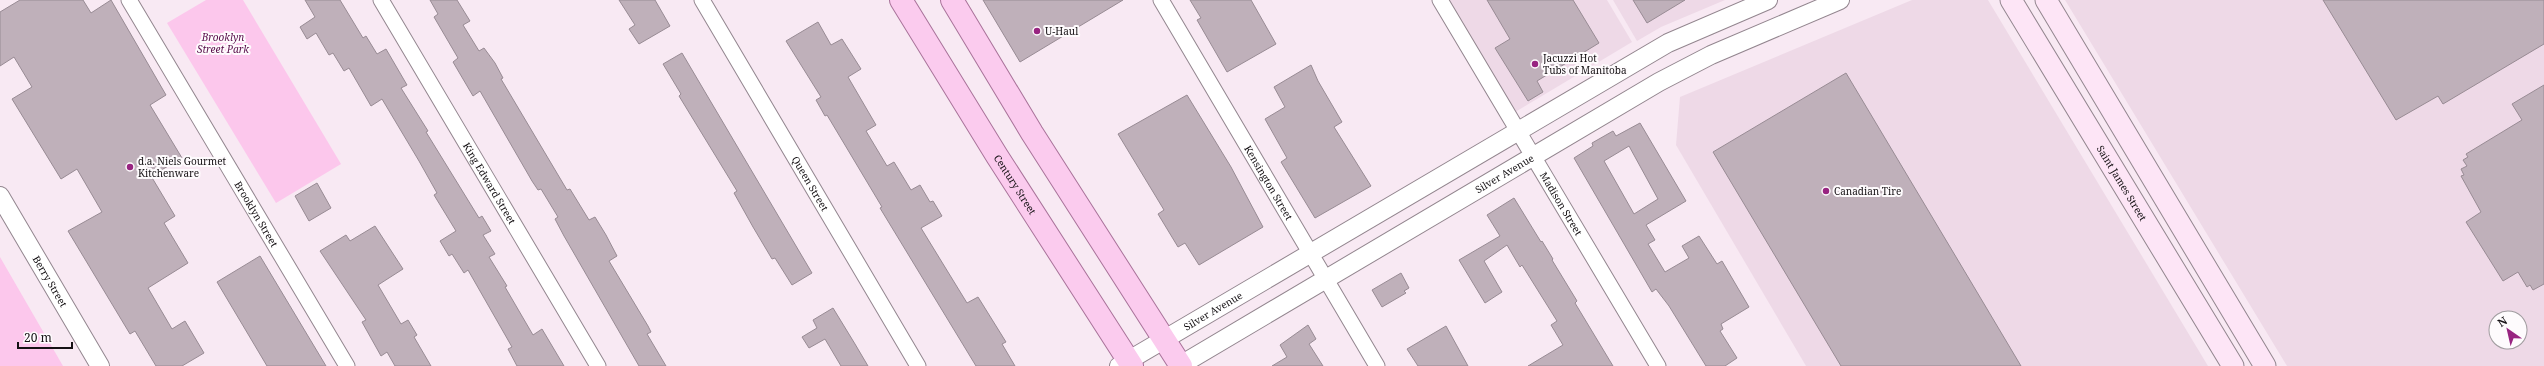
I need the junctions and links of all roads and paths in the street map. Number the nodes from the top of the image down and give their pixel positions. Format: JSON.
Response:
{"nodes":[{"id":1,"x":130,"y":0,"type":"edge"},
{"id":2,"x":381,"y":0,"type":"edge"},
{"id":3,"x":702,"y":0,"type":"edge"},
{"id":4,"x":901,"y":0,"type":"edge"},
{"id":5,"x":952,"y":0,"type":"edge"},
{"id":6,"x":1161,"y":0,"type":"edge"},
{"id":7,"x":1440,"y":0,"type":"edge"},
{"id":8,"x":1768,"y":0,"type":"edge"},
{"id":9,"x":1840,"y":0,"type":"edge"},
{"id":10,"x":2011,"y":0,"type":"edge"},
{"id":11,"x":2046,"y":0,"type":"edge"},
{"id":12,"x":1518,"y":132,"type":"junction"},
{"id":13,"x":1533,"y":156,"type":"junction"},
{"id":14,"x":0,"y":196,"type":"edge"},
{"id":15,"x":1311,"y":255,"type":"junction"},
{"id":16,"x":1326,"y":279,"type":"junction"},
{"id":17,"x":1164,"y":339,"type":"junction"},
{"id":18,"x":1127,"y":364,"type":"edge"},
{"id":19,"x":100,"y":366,"type":"edge"},
{"id":20,"x":347,"y":366,"type":"edge"},
{"id":21,"x":598,"y":366,"type":"edge"},
{"id":22,"x":918,"y":366,"type":"edge"},
{"id":23,"x":1180,"y":366,"type":"edge"},
{"id":24,"x":1377,"y":366,"type":"edge"},
{"id":25,"x":1658,"y":366,"type":"edge"},
{"id":26,"x":2233,"y":366,"type":"edge"},
{"id":27,"x":2265,"y":366,"type":"edge"}],
"edges":[{"from":1,"to":20,"type":"street","name":"Brooklyn Street"},
{"from":2,"to":21,"type":"street","name":"King Edward Street"},
{"from":3,"to":22,"type":"street","name":"Queen Street"},
{"from":4,"to":18,"type":"main road","name":"Century Street"},
{"from":5,"to":17,"type":"main road"},
{"from":6,"to":15,"type":"street","name":"Kensington Street"},
{"from":7,"to":12,"type":"street","name":"Madison Street"},
{"from":8,"to":12,"type":"street","name":"Silver Avenue"},
{"from":9,"to":13,"type":"street","name":"Silver Avenue"},
{"from":10,"to":26,"type":"main road","name":"Saint James Street"},
{"from":11,"to":27,"type":"main road"},
{"from":12,"to":13,"type":"street","name":"Madison Street"},
{"from":12,"to":15,"type":"street","name":"Silver Avenue"},
{"from":13,"to":16,"type":"street","name":"Silver Avenue"},
{"from":13,"to":25,"type":"street","name":"Madison Street"},
{"from":14,"to":19,"type":"street","name":"Berry Street"},
{"from":15,"to":16,"type":"street","name":"Kensington Street"},
{"from":15,"to":17,"type":"street","name":"Silver Avenue"},
{"from":16,"to":23,"type":"street","name":"Silver Avenue"},
{"from":16,"to":24,"type":"street","name":"Kensington Street"},
{"from":17,"to":18,"type":"street","name":"Silver Avenue"},
{"from":17,"to":23,"type":"main road"}]}
